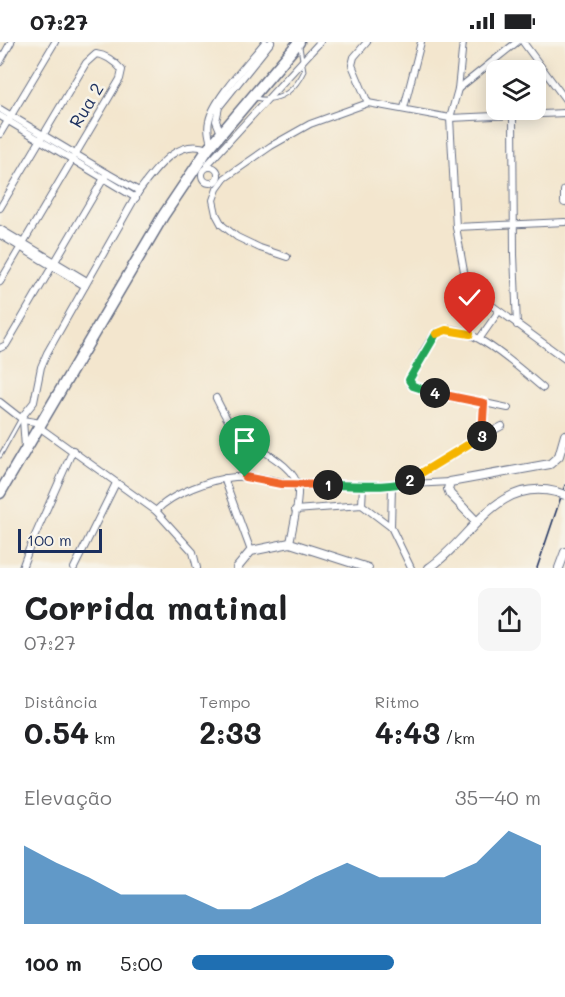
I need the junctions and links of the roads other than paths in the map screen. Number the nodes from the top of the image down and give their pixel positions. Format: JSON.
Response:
{"nodes":[{"id":1,"x":11,"y":42,"type":"edge"},
{"id":2,"x":55,"y":42,"type":"edge"},
{"id":3,"x":265,"y":42,"type":"edge"},
{"id":4,"x":271,"y":42,"type":"edge"},
{"id":5,"x":298,"y":42,"type":"edge"},
{"id":6,"x":320,"y":42,"type":"edge"},
{"id":7,"x":367,"y":42,"type":"edge"},
{"id":8,"x":421,"y":42,"type":"edge"},
{"id":9,"x":463,"y":42,"type":"edge"},
{"id":10,"x":518,"y":42,"type":"edge"},
{"id":11,"x":523,"y":42,"type":"edge"},
{"id":12,"x":303,"y":61,"type":"junction"},
{"id":13,"x":0,"y":62,"type":"edge"},
{"id":14,"x":458,"y":89,"type":"junction"},
{"id":15,"x":251,"y":97,"type":"junction"},
{"id":16,"x":565,"y":99,"type":"edge"},
{"id":17,"x":266,"y":100,"type":"junction"},
{"id":18,"x":368,"y":103,"type":"junction"},
{"id":19,"x":404,"y":108,"type":"junction"},
{"id":20,"x":0,"y":109,"type":"edge"},
{"id":21,"x":565,"y":113,"type":"edge"},
{"id":22,"x":546,"y":114,"type":"edge"},
{"id":23,"x":0,"y":116,"type":"edge"},
{"id":24,"x":486,"y":116,"type":"edge"},
{"id":25,"x":450,"y":117,"type":"junction"},
{"id":26,"x":10,"y":118,"type":"junction"},
{"id":27,"x":513,"y":120,"type":"edge"},
{"id":28,"x":221,"y":133,"type":"junction"},
{"id":29,"x":0,"y":134,"type":"edge"},
{"id":30,"x":42,"y":137,"type":"junction"},
{"id":31,"x":209,"y":146,"type":"junction"},
{"id":32,"x":73,"y":156,"type":"junction"},
{"id":33,"x":206,"y":165,"type":"junction"},
{"id":34,"x":191,"y":172,"type":"junction"},
{"id":35,"x":217,"y":172,"type":"junction"},
{"id":36,"x":105,"y":176,"type":"junction"},
{"id":37,"x":225,"y":178,"type":"junction"},
{"id":38,"x":206,"y":181,"type":"junction"},
{"id":39,"x":217,"y":189,"type":"junction"},
{"id":40,"x":140,"y":191,"type":"junction"},
{"id":41,"x":565,"y":191,"type":"edge"},
{"id":42,"x":136,"y":198,"type":"junction"},
{"id":43,"x":565,"y":202,"type":"edge"},
{"id":44,"x":0,"y":208,"type":"edge"},
{"id":45,"x":565,"y":222,"type":"edge"},
{"id":46,"x":514,"y":223,"type":"junction"},
{"id":47,"x":456,"y":227,"type":"junction"},
{"id":48,"x":0,"y":229,"type":"edge"},
{"id":49,"x":0,"y":235,"type":"edge"},
{"id":50,"x":22,"y":245,"type":"junction"},
{"id":51,"x":287,"y":256,"type":"dead end"},
{"id":52,"x":53,"y":264,"type":"junction"},
{"id":53,"x":0,"y":282,"type":"edge"},
{"id":54,"x":86,"y":284,"type":"junction"},
{"id":55,"x":499,"y":311,"type":"junction"},
{"id":56,"x":517,"y":325,"type":"junction"},
{"id":57,"x":480,"y":338,"type":"junction"},
{"id":58,"x":0,"y":348,"type":"edge"},
{"id":59,"x":565,"y":359,"type":"edge"},
{"id":60,"x":543,"y":388,"type":"dead end"},
{"id":61,"x":216,"y":398,"type":"dead end"},
{"id":62,"x":0,"y":402,"type":"edge"},
{"id":63,"x":484,"y":403,"type":"junction"},
{"id":64,"x":508,"y":408,"type":"dead end"},
{"id":65,"x":22,"y":419,"type":"junction"},
{"id":66,"x":40,"y":425,"type":"junction"},
{"id":67,"x":502,"y":426,"type":"dead end"},
{"id":68,"x":565,"y":435,"type":"edge"},
{"id":69,"x":483,"y":436,"type":"junction"},
{"id":70,"x":25,"y":450,"type":"junction"},
{"id":71,"x":73,"y":450,"type":"junction"},
{"id":72,"x":0,"y":456,"type":"edge"},
{"id":73,"x":224,"y":478,"type":"junction"},
{"id":74,"x":450,"y":482,"type":"junction"},
{"id":75,"x":116,"y":483,"type":"junction"},
{"id":76,"x":404,"y":484,"type":"junction"},
{"id":77,"x":298,"y":485,"type":"junction"},
{"id":78,"x":363,"y":485,"type":"junction"},
{"id":79,"x":392,"y":485,"type":"junction"},
{"id":80,"x":0,"y":493,"type":"edge"},
{"id":81,"x":565,"y":495,"type":"edge"},
{"id":82,"x":362,"y":505,"type":"junction"},
{"id":83,"x":295,"y":510,"type":"junction"},
{"id":84,"x":156,"y":511,"type":"junction"},
{"id":85,"x":477,"y":522,"type":"junction"},
{"id":86,"x":391,"y":527,"type":"junction"},
{"id":87,"x":290,"y":543,"type":"junction"},
{"id":88,"x":251,"y":551,"type":"junction"},
{"id":89,"x":565,"y":552,"type":"edge"},
{"id":90,"x":22,"y":568,"type":"edge"},
{"id":91,"x":74,"y":568,"type":"edge"},
{"id":92,"x":197,"y":568,"type":"edge"},
{"id":93,"x":237,"y":568,"type":"edge"},
{"id":94,"x":368,"y":568,"type":"edge"},
{"id":95,"x":411,"y":568,"type":"edge"},
{"id":96,"x":431,"y":568,"type":"edge"},
{"id":97,"x":559,"y":568,"type":"edge"}],
"edges":[{"from":1,"to":13,"type":"street"},
{"from":2,"to":26,"type":"street"},
{"from":3,"to":31,"type":"street"},
{"from":4,"to":28,"type":"street"},
{"from":5,"to":12,"type":"lane"},
{"from":5,"to":15,"type":"highway"},
{"from":6,"to":12,"type":"street"},
{"from":7,"to":18,"type":"street"},
{"from":8,"to":19,"type":"street"},
{"from":9,"to":14,"type":"street"},
{"from":10,"to":14,"type":"street"},
{"from":11,"to":16,"type":"street"},
{"from":12,"to":17,"type":"street"},
{"from":12,"to":17,"type":"lane"},
{"from":14,"to":25,"type":"street"},
{"from":15,"to":17,"type":"lane"},
{"from":15,"to":28,"type":"highway"},
{"from":17,"to":33,"type":"street"},
{"from":18,"to":19,"type":"street"},
{"from":18,"to":37,"type":"street"},
{"from":19,"to":25,"type":"street"},
{"from":20,"to":26,"type":"street"},
{"from":21,"to":22,"type":"street"},
{"from":23,"to":26,"type":"street"},
{"from":24,"to":25,"type":"street"},
{"from":25,"to":47,"type":"street"},
{"from":26,"to":29,"type":"street"},
{"from":26,"to":30,"type":"street"},
{"from":27,"to":46,"type":"street"},
{"from":28,"to":31,"type":"highway"},
{"from":30,"to":32,"type":"street"},
{"from":30,"to":32,"type":"street","name":"Rua 2"},
{"from":30,"to":44,"type":"street"},
{"from":31,"to":33,"type":"highway"},
{"from":31,"to":40,"type":"street"},
{"from":32,"to":36,"type":"street"},
{"from":32,"to":50,"type":"street","name":"Rua 2"},
{"from":33,"to":34,"type":"highway"},
{"from":33,"to":35,"type":"street"},
{"from":33,"to":38,"type":"street"},
{"from":34,"to":38,"type":"street"},
{"from":34,"to":66,"type":"highway"},
{"from":35,"to":37,"type":"street"},
{"from":35,"to":38,"type":"street"},
{"from":36,"to":40,"type":"street"},
{"from":36,"to":42,"type":"street"},
{"from":36,"to":52,"type":"street"},
{"from":37,"to":39,"type":"street"},
{"from":38,"to":39,"type":"street"},
{"from":39,"to":51,"type":"street"},
{"from":40,"to":42,"type":"street"},
{"from":41,"to":43,"type":"street"},
{"from":42,"to":54,"type":"street"},
{"from":45,"to":46,"type":"street"},
{"from":46,"to":47,"type":"street"},
{"from":46,"to":56,"type":"street"},
{"from":47,"to":55,"type":"street"},
{"from":48,"to":50,"type":"street"},
{"from":49,"to":50,"type":"street"},
{"from":50,"to":52,"type":"street"},
{"from":50,"to":53,"type":"street","name":"Rua 2"},
{"from":52,"to":54,"type":"street"},
{"from":52,"to":58,"type":"street"},
{"from":54,"to":65,"type":"street"},
{"from":55,"to":56,"type":"street"},
{"from":55,"to":57,"type":"street"},
{"from":56,"to":59,"type":"street"},
{"from":57,"to":60,"type":"street"},
{"from":57,"to":63,"type":"street"},
{"from":61,"to":77,"type":"street"},
{"from":62,"to":65,"type":"street"},
{"from":63,"to":64,"type":"street"},
{"from":63,"to":69,"type":"street"},
{"from":65,"to":66,"type":"street"},
{"from":65,"to":70,"type":"street"},
{"from":65,"to":72,"type":"lane"},
{"from":66,"to":70,"type":"highway"},
{"from":66,"to":71,"type":"street"},
{"from":67,"to":69,"type":"street"},
{"from":68,"to":74,"type":"street"},
{"from":69,"to":76,"type":"street"},
{"from":70,"to":80,"type":"highway"},
{"from":71,"to":75,"type":"street"},
{"from":71,"to":90,"type":"street"},
{"from":73,"to":77,"type":"street"},
{"from":73,"to":84,"type":"street"},
{"from":73,"to":88,"type":"street"},
{"from":74,"to":76,"type":"street"},
{"from":74,"to":85,"type":"street"},
{"from":75,"to":84,"type":"street"},
{"from":75,"to":91,"type":"street"},
{"from":76,"to":79,"type":"street"},
{"from":77,"to":78,"type":"street"},
{"from":77,"to":83,"type":"street"},
{"from":78,"to":79,"type":"street"},
{"from":78,"to":82,"type":"street"},
{"from":79,"to":86,"type":"street"},
{"from":81,"to":85,"type":"street","bridge":true},
{"from":82,"to":83,"type":"street"},
{"from":82,"to":86,"type":"street"},
{"from":83,"to":87,"type":"street"},
{"from":84,"to":92,"type":"street"},
{"from":85,"to":96,"type":"street"},
{"from":86,"to":95,"type":"street"},
{"from":87,"to":88,"type":"street"},
{"from":87,"to":94,"type":"street"},
{"from":88,"to":93,"type":"street"},
{"from":89,"to":97,"type":"street"}]}
